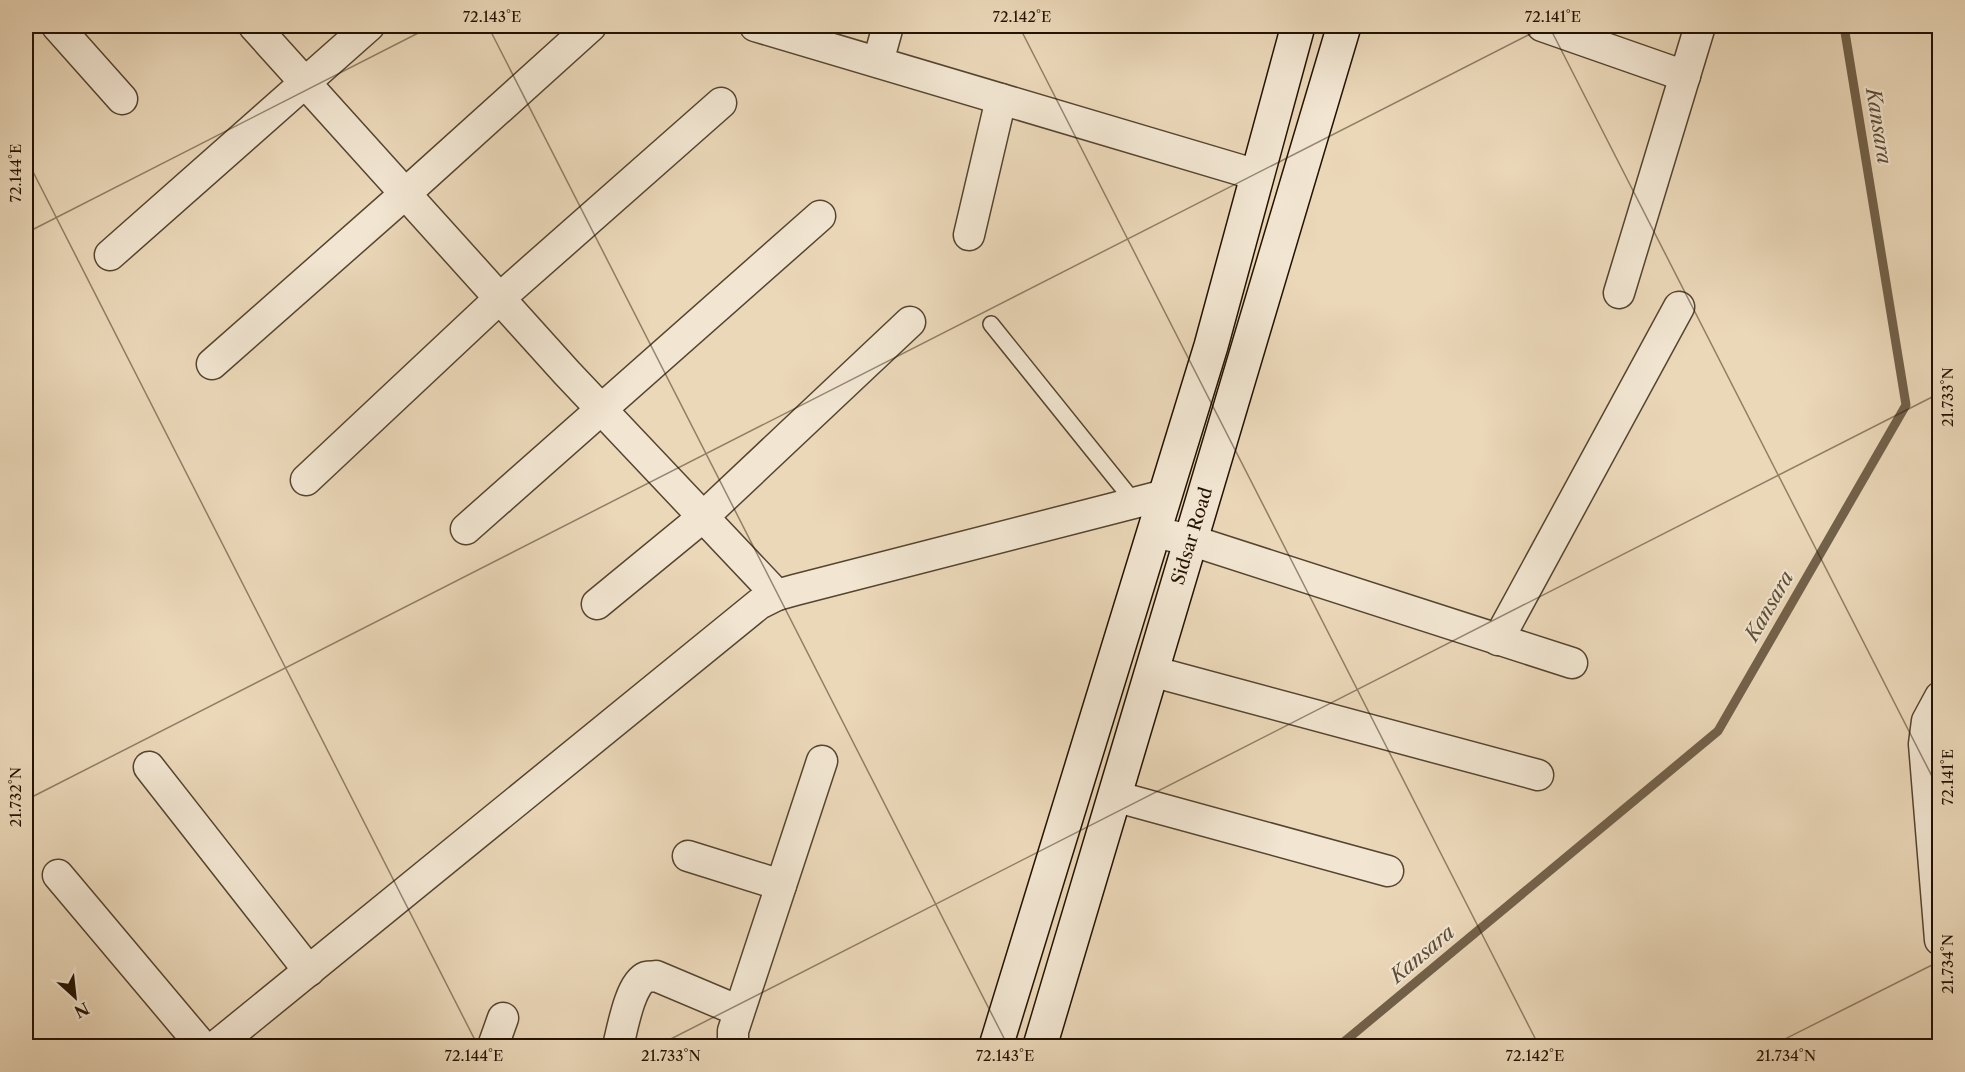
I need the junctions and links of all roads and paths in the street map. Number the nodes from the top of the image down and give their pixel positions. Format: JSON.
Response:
{"nodes":[{"id":1,"x":57,"y":26,"type":"edge"},
{"id":2,"x":254,"y":26,"type":"edge"},
{"id":3,"x":369,"y":26,"type":"edge"},
{"id":4,"x":591,"y":26,"type":"edge"},
{"id":5,"x":755,"y":26,"type":"edge"},
{"id":6,"x":888,"y":26,"type":"edge"},
{"id":7,"x":1298,"y":26,"type":"edge"},
{"id":8,"x":1344,"y":26,"type":"edge"},
{"id":9,"x":1542,"y":26,"type":"edge"},
{"id":10,"x":1700,"y":26,"type":"edge"},
{"id":11,"x":878,"y":62,"type":"junction"},
{"id":12,"x":1685,"y":76,"type":"junction"},
{"id":13,"x":306,"y":82,"type":"junction"},
{"id":14,"x":122,"y":99,"type":"dead end"},
{"id":15,"x":1001,"y":99,"type":"junction"},
{"id":16,"x":721,"y":103,"type":"dead end"},
{"id":17,"x":1257,"y":175,"type":"junction"},
{"id":18,"x":406,"y":194,"type":"junction"},
{"id":19,"x":820,"y":216,"type":"dead end"},
{"id":20,"x":969,"y":235,"type":"dead end"},
{"id":21,"x":111,"y":255,"type":"dead end"},
{"id":22,"x":1619,"y":294,"type":"dead end"},
{"id":23,"x":500,"y":298,"type":"junction"},
{"id":24,"x":1679,"y":307,"type":"dead end"},
{"id":25,"x":910,"y":322,"type":"dead end"},
{"id":26,"x":991,"y":324,"type":"dead end"},
{"id":27,"x":212,"y":364,"type":"dead end"},
{"id":28,"x":601,"y":409,"type":"junction"},
{"id":29,"x":306,"y":480,"type":"dead end"},
{"id":30,"x":1150,"y":499,"type":"junction"},
{"id":31,"x":703,"y":517,"type":"junction"},
{"id":32,"x":466,"y":529,"type":"dead end"},
{"id":33,"x":1154,"y":532,"type":"junction"},
{"id":34,"x":1190,"y":540,"type":"junction"},
{"id":35,"x":777,"y":595,"type":"junction"},
{"id":36,"x":597,"y":604,"type":"dead end"},
{"id":37,"x":1498,"y":640,"type":"junction"},
{"id":38,"x":1572,"y":663,"type":"dead end"},
{"id":39,"x":1151,"y":671,"type":"junction"},
{"id":40,"x":1940,"y":697,"type":"edge"},
{"id":41,"x":822,"y":761,"type":"dead end"},
{"id":42,"x":149,"y":767,"type":"dead end"},
{"id":43,"x":1538,"y":775,"type":"dead end"},
{"id":44,"x":1114,"y":796,"type":"junction"},
{"id":45,"x":688,"y":856,"type":"dead end"},
{"id":46,"x":1388,"y":871,"type":"dead end"},
{"id":47,"x":58,"y":875,"type":"dead end"},
{"id":48,"x":781,"y":885,"type":"junction"},
{"id":49,"x":1940,"y":939,"type":"edge"},
{"id":50,"x":309,"y":970,"type":"junction"},
{"id":51,"x":739,"y":1011,"type":"junction"},
{"id":52,"x":503,"y":1018,"type":"dead end"},
{"id":53,"x":202,"y":1047,"type":"edge"},
{"id":54,"x":216,"y":1047,"type":"edge"},
{"id":55,"x":493,"y":1047,"type":"edge"},
{"id":56,"x":618,"y":1047,"type":"edge"},
{"id":57,"x":733,"y":1047,"type":"edge"},
{"id":58,"x":996,"y":1047,"type":"edge"},
{"id":59,"x":1040,"y":1047,"type":"edge"}],
"edges":[{"from":1,"to":14,"type":"street"},
{"from":2,"to":13,"type":"street"},
{"from":3,"to":13,"type":"street"},
{"from":4,"to":18,"type":"street"},
{"from":5,"to":11,"type":"street"},
{"from":6,"to":11,"type":"street"},
{"from":7,"to":17,"type":"main road","name":"Sidsar Road"},
{"from":8,"to":34,"type":"main road","name":"Sidsar Road"},
{"from":9,"to":12,"type":"street"},
{"from":10,"to":12,"type":"street"},
{"from":11,"to":15,"type":"street"},
{"from":12,"to":22,"type":"street"},
{"from":13,"to":18,"type":"street"},
{"from":13,"to":21,"type":"street"},
{"from":15,"to":17,"type":"street"},
{"from":15,"to":20,"type":"street"},
{"from":16,"to":23,"type":"street"},
{"from":17,"to":30,"type":"main road","name":"Sidsar Road"},
{"from":18,"to":23,"type":"street"},
{"from":18,"to":27,"type":"street"},
{"from":19,"to":28,"type":"street"},
{"from":23,"to":28,"type":"street"},
{"from":23,"to":29,"type":"street"},
{"from":24,"to":37,"type":"street"},
{"from":25,"to":31,"type":"street"},
{"from":26,"to":30,"type":"lane"},
{"from":28,"to":31,"type":"street"},
{"from":28,"to":32,"type":"street"},
{"from":30,"to":33,"type":"main road","name":"Sidsar Road"},
{"from":30,"to":35,"type":"street"},
{"from":31,"to":35,"type":"street"},
{"from":31,"to":36,"type":"street"},
{"from":33,"to":34,"type":"street"},
{"from":33,"to":58,"type":"main road","name":"Sidsar Road"},
{"from":34,"to":37,"type":"street"},
{"from":34,"to":39,"type":"main road","name":"Sidsar Road"},
{"from":35,"to":50,"type":"street"},
{"from":37,"to":38,"type":"street"},
{"from":39,"to":43,"type":"street"},
{"from":39,"to":44,"type":"main road","name":"Sidsar Road"},
{"from":40,"to":49,"type":"street"},
{"from":41,"to":48,"type":"street"},
{"from":42,"to":50,"type":"street"},
{"from":44,"to":46,"type":"street"},
{"from":44,"to":59,"type":"main road","name":"Sidsar Road"},
{"from":45,"to":48,"type":"street"},
{"from":47,"to":53,"type":"street"},
{"from":48,"to":51,"type":"street"},
{"from":50,"to":54,"type":"street"},
{"from":51,"to":56,"type":"street"},
{"from":51,"to":57,"type":"street"},
{"from":52,"to":55,"type":"street"}]}
